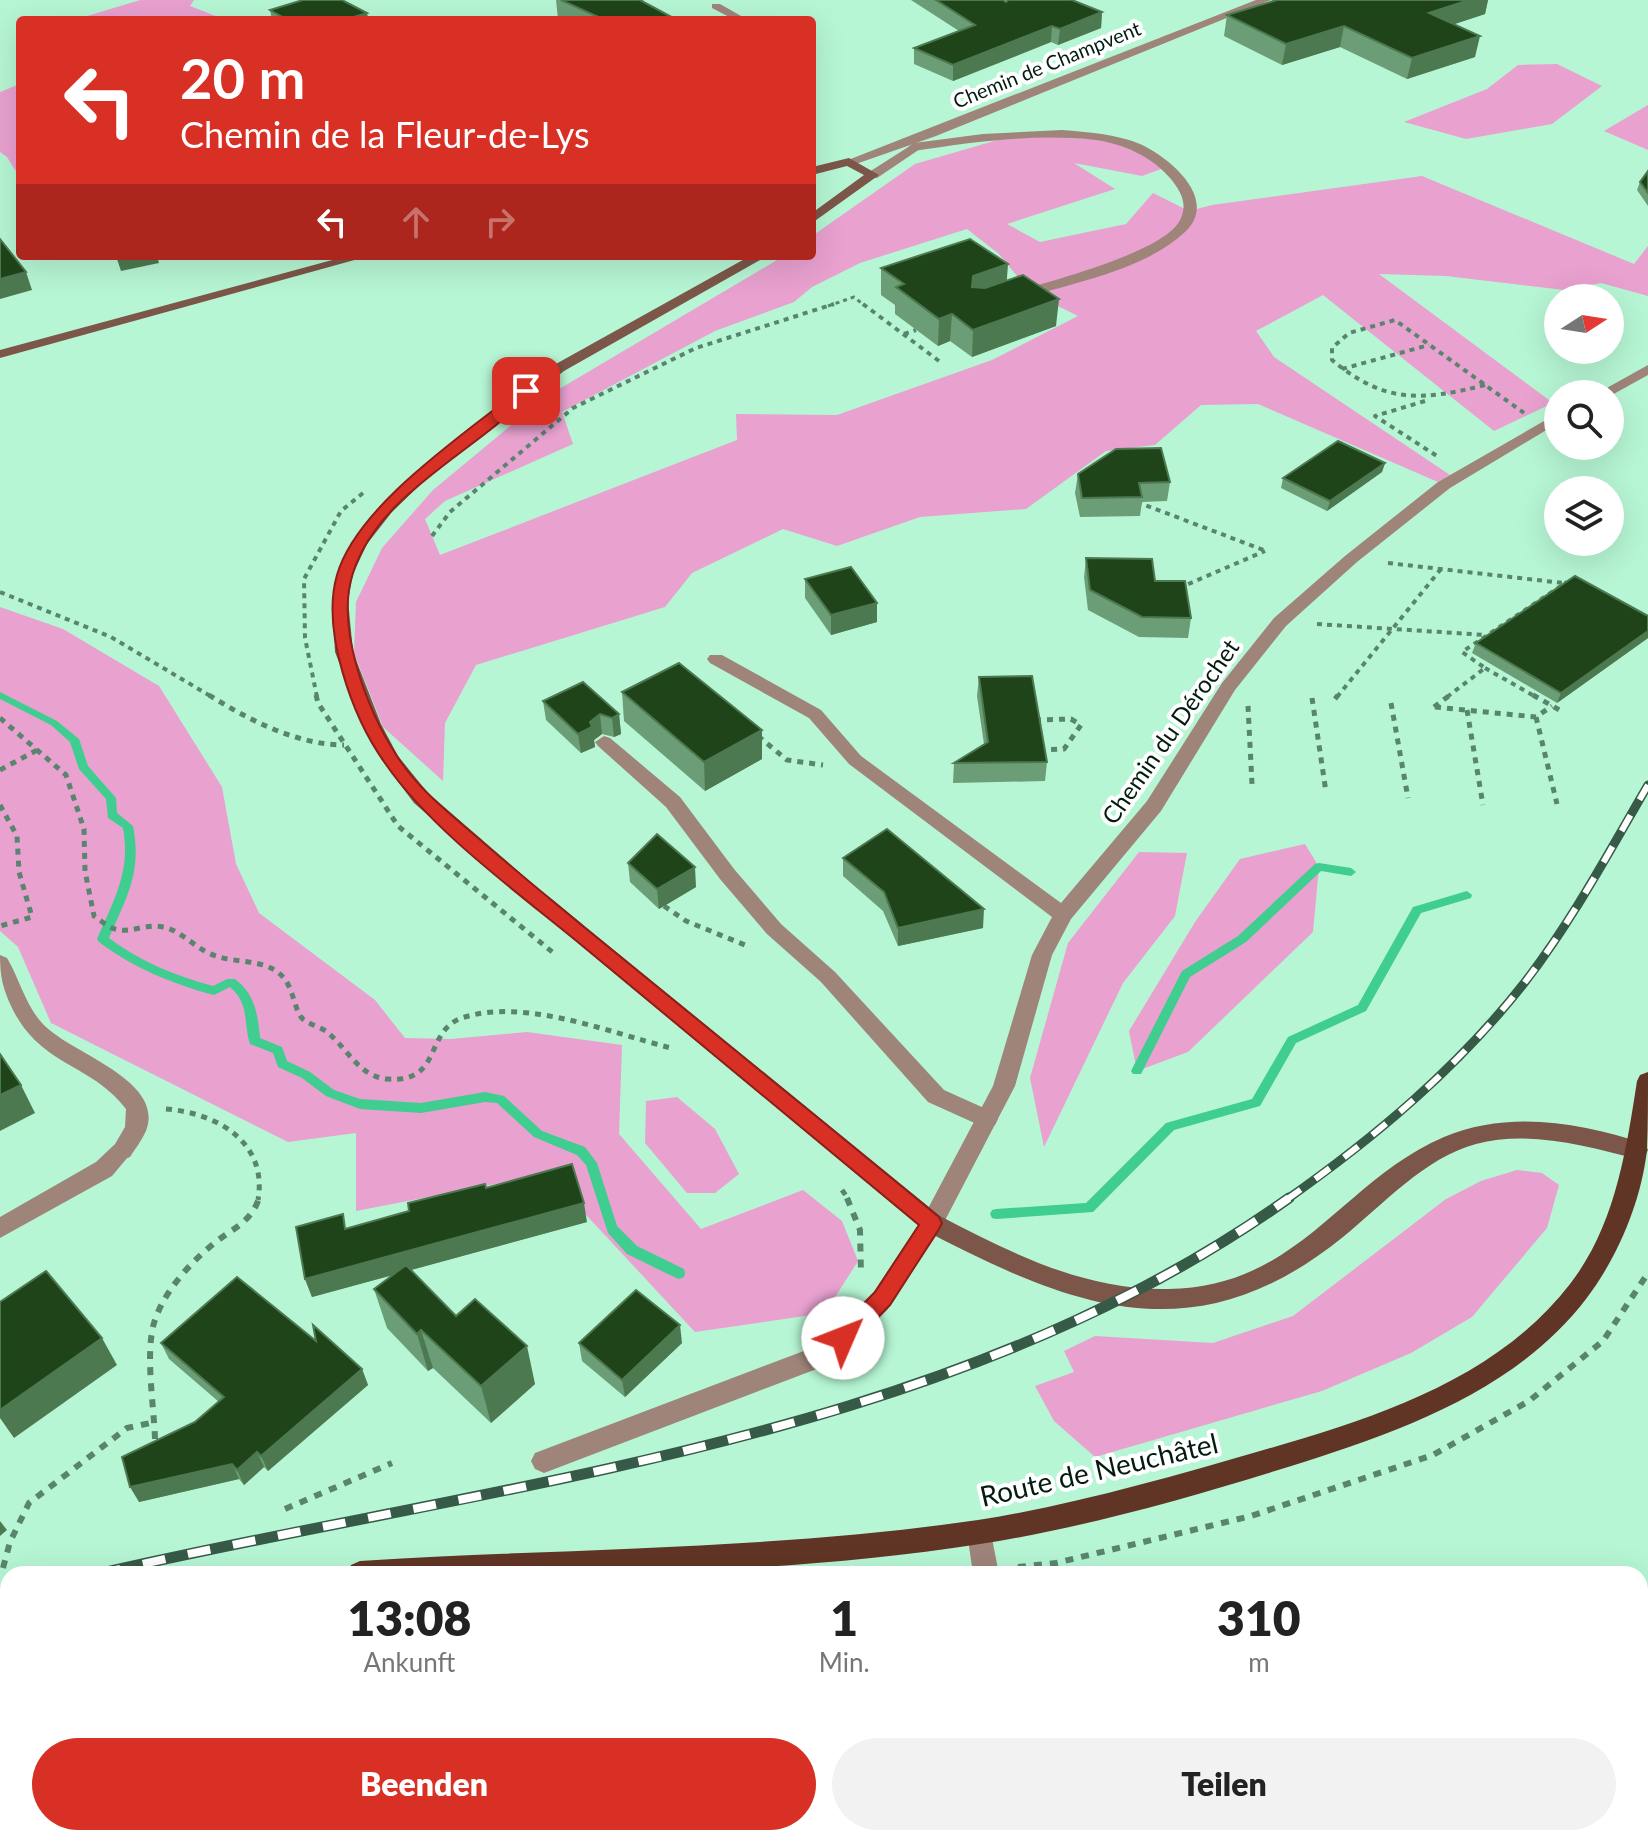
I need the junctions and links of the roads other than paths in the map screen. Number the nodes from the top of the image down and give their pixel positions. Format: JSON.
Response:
{"nodes":[{"id":1,"x":1266,"y":0,"type":"edge"},
{"id":2,"x":716,"y":6,"type":"dead end"},
{"id":3,"x":735,"y":16,"type":"edge"},
{"id":4,"x":932,"y":133,"type":"junction"},
{"id":5,"x":914,"y":147,"type":"junction"},
{"id":6,"x":849,"y":162,"type":"junction"},
{"id":7,"x":816,"y":170,"type":"edge"},
{"id":8,"x":873,"y":175,"type":"junction"},
{"id":9,"x":816,"y":216,"type":"edge"},
{"id":10,"x":347,"y":260,"type":"edge"},
{"id":11,"x":753,"y":260,"type":"edge"},
{"id":12,"x":1005,"y":300,"type":"edge"},
{"id":13,"x":0,"y":354,"type":"edge"},
{"id":14,"x":1648,"y":369,"type":"edge"},
{"id":15,"x":1624,"y":382,"type":"edge"},
{"id":16,"x":1544,"y":425,"type":"edge"},
{"id":17,"x":716,"y":659,"type":"dead end"},
{"id":18,"x":604,"y":742,"type":"dead end"},
{"id":19,"x":1063,"y":915,"type":"junction"},
{"id":20,"x":0,"y":963,"type":"edge"},
{"id":21,"x":1648,"y":1081,"type":"edge"},
{"id":22,"x":987,"y":1119,"type":"junction"},
{"id":23,"x":1637,"y":1150,"type":"junction"},
{"id":24,"x":932,"y":1223,"type":"junction"},
{"id":25,"x":0,"y":1228,"type":"edge"},
{"id":26,"x":544,"y":1461,"type":"dead end"},
{"id":27,"x":980,"y":1532,"type":"junction"},
{"id":28,"x":507,"y":1566,"type":"edge"},
{"id":29,"x":985,"y":1566,"type":"edge"}],
"edges":[{"from":1,"to":4,"type":"street","name":"Chemin de Champvent"},
{"from":2,"to":3,"type":"street"},
{"from":4,"to":5,"type":"street","name":"Chemin de Champvent"},
{"from":4,"to":6,"type":"street","name":"Chemin de Champvent"},
{"from":5,"to":8,"type":"street","name":"Chemin de Champvent"},
{"from":5,"to":12,"type":"street"},
{"from":6,"to":7,"type":"street","name":"Chemin de Champvent"},
{"from":6,"to":8,"type":"street"},
{"from":8,"to":9,"type":"street"},
{"from":10,"to":13,"type":"street"},
{"from":11,"to":24,"type":"street"},
{"from":14,"to":15,"type":"street"},
{"from":16,"to":19,"type":"street","name":"Chemin du Dérochet"},
{"from":17,"to":19,"type":"street"},
{"from":18,"to":22,"type":"street"},
{"from":19,"to":22,"type":"street","name":"Chemin du Dérochet"},
{"from":20,"to":25,"type":"street"},
{"from":21,"to":23,"type":"main road","name":"Route de Neuchâtel"},
{"from":22,"to":24,"type":"street","name":"Chemin du Dérochet"},
{"from":23,"to":24,"type":"street"},
{"from":23,"to":27,"type":"main road","name":"Route de Neuchâtel"},
{"from":24,"to":26,"type":"street","name":"Chemin du Dérochet"},
{"from":27,"to":28,"type":"main road","name":"Route de Neuchâtel"},
{"from":27,"to":29,"type":"street"}]}
